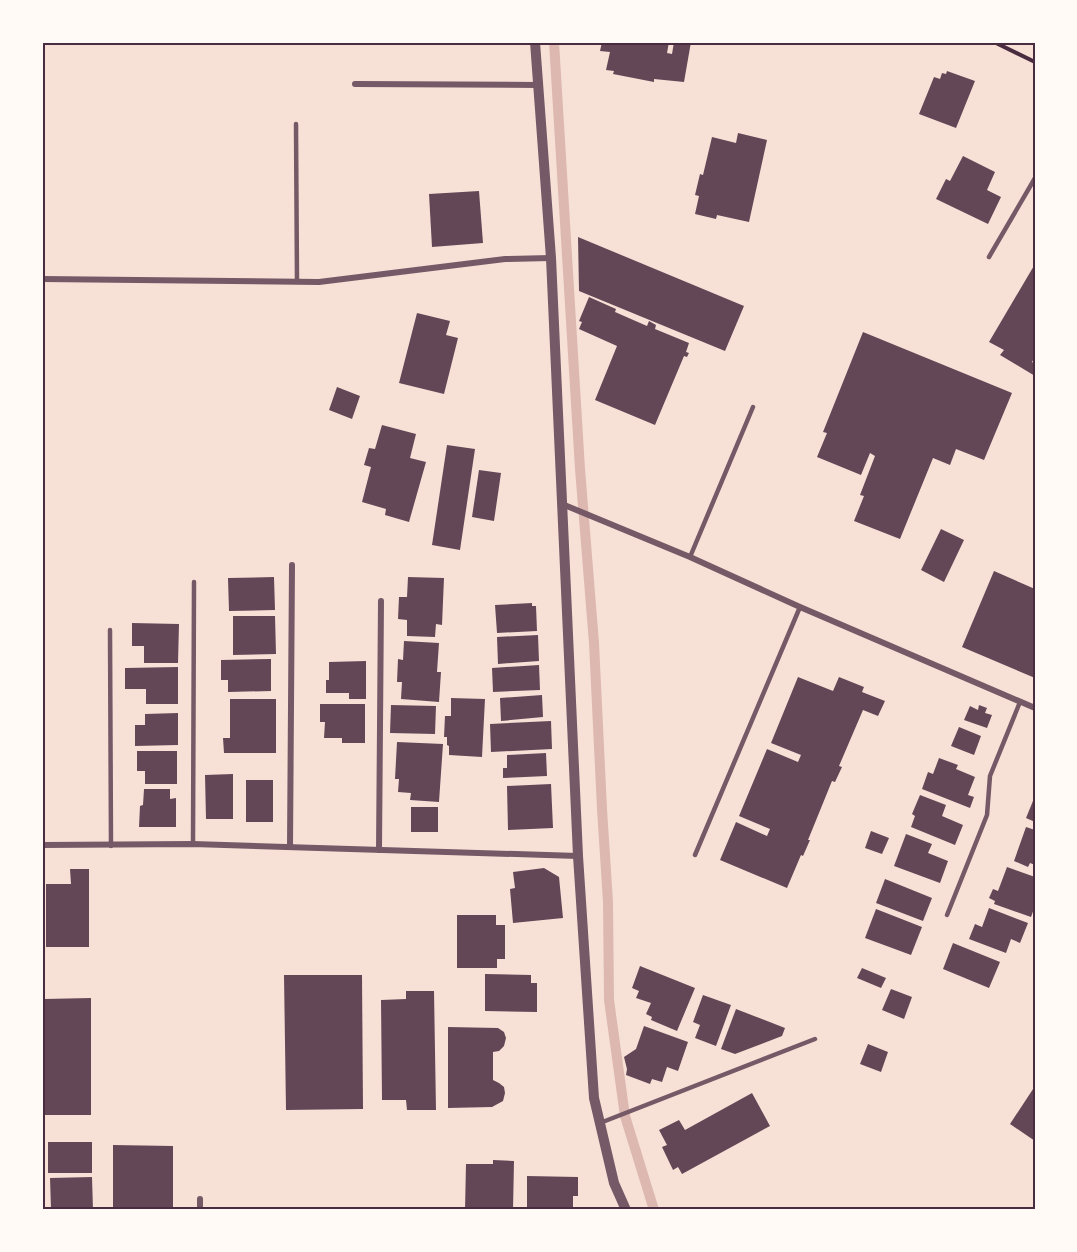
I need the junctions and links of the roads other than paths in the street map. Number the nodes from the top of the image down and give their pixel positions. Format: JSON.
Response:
{"nodes":[{"id":1,"x":536,"y":42,"type":"edge"},
{"id":2,"x":355,"y":84,"type":"dead end"},
{"id":3,"x":538,"y":85,"type":"junction"},
{"id":4,"x":296,"y":124,"type":"dead end"},
{"id":5,"x":1035,"y":178,"type":"edge"},
{"id":6,"x":989,"y":257,"type":"dead end"},
{"id":7,"x":551,"y":258,"type":"junction"},
{"id":8,"x":42,"y":279,"type":"edge"},
{"id":9,"x":297,"y":282,"type":"junction"},
{"id":10,"x":753,"y":407,"type":"dead end"},
{"id":11,"x":562,"y":504,"type":"junction"},
{"id":12,"x":690,"y":557,"type":"junction"},
{"id":13,"x":292,"y":565,"type":"dead end"},
{"id":14,"x":194,"y":582,"type":"dead end"},
{"id":15,"x":381,"y":601,"type":"dead end"},
{"id":16,"x":800,"y":607,"type":"junction"},
{"id":17,"x":110,"y":630,"type":"dead end"},
{"id":18,"x":1020,"y":702,"type":"junction"},
{"id":19,"x":1035,"y":708,"type":"edge"},
{"id":20,"x":193,"y":844,"type":"junction"},
{"id":21,"x":42,"y":845,"type":"edge"},
{"id":22,"x":111,"y":846,"type":"junction"},
{"id":23,"x":290,"y":847,"type":"junction"},
{"id":24,"x":379,"y":850,"type":"junction"},
{"id":25,"x":695,"y":855,"type":"dead end"},
{"id":26,"x":578,"y":856,"type":"junction"},
{"id":27,"x":947,"y":915,"type":"dead end"},
{"id":28,"x":815,"y":1039,"type":"dead end"},
{"id":29,"x":599,"y":1124,"type":"junction"},
{"id":30,"x":200,"y":1199,"type":"dead end"},
{"id":31,"x":200,"y":1210,"type":"edge"},
{"id":32,"x":626,"y":1210,"type":"edge"}],
"edges":[{"from":1,"to":3,"type":"street"},
{"from":2,"to":3,"type":"street"},
{"from":3,"to":7,"type":"street"},
{"from":4,"to":9,"type":"lane"},
{"from":5,"to":6,"type":"lane"},
{"from":7,"to":9,"type":"street"},
{"from":7,"to":11,"type":"street"},
{"from":8,"to":9,"type":"street"},
{"from":10,"to":12,"type":"lane"},
{"from":11,"to":12,"type":"street"},
{"from":11,"to":26,"type":"street"},
{"from":12,"to":16,"type":"street"},
{"from":13,"to":23,"type":"street"},
{"from":14,"to":20,"type":"lane"},
{"from":15,"to":24,"type":"street"},
{"from":16,"to":18,"type":"street"},
{"from":16,"to":25,"type":"lane"},
{"from":17,"to":22,"type":"lane"},
{"from":18,"to":19,"type":"street"},
{"from":18,"to":27,"type":"lane"},
{"from":20,"to":22,"type":"street"},
{"from":20,"to":23,"type":"street"},
{"from":21,"to":22,"type":"street"},
{"from":23,"to":24,"type":"street"},
{"from":24,"to":26,"type":"street"},
{"from":26,"to":29,"type":"street"},
{"from":28,"to":29,"type":"lane"},
{"from":29,"to":32,"type":"street"},
{"from":30,"to":31,"type":"street"}]}
